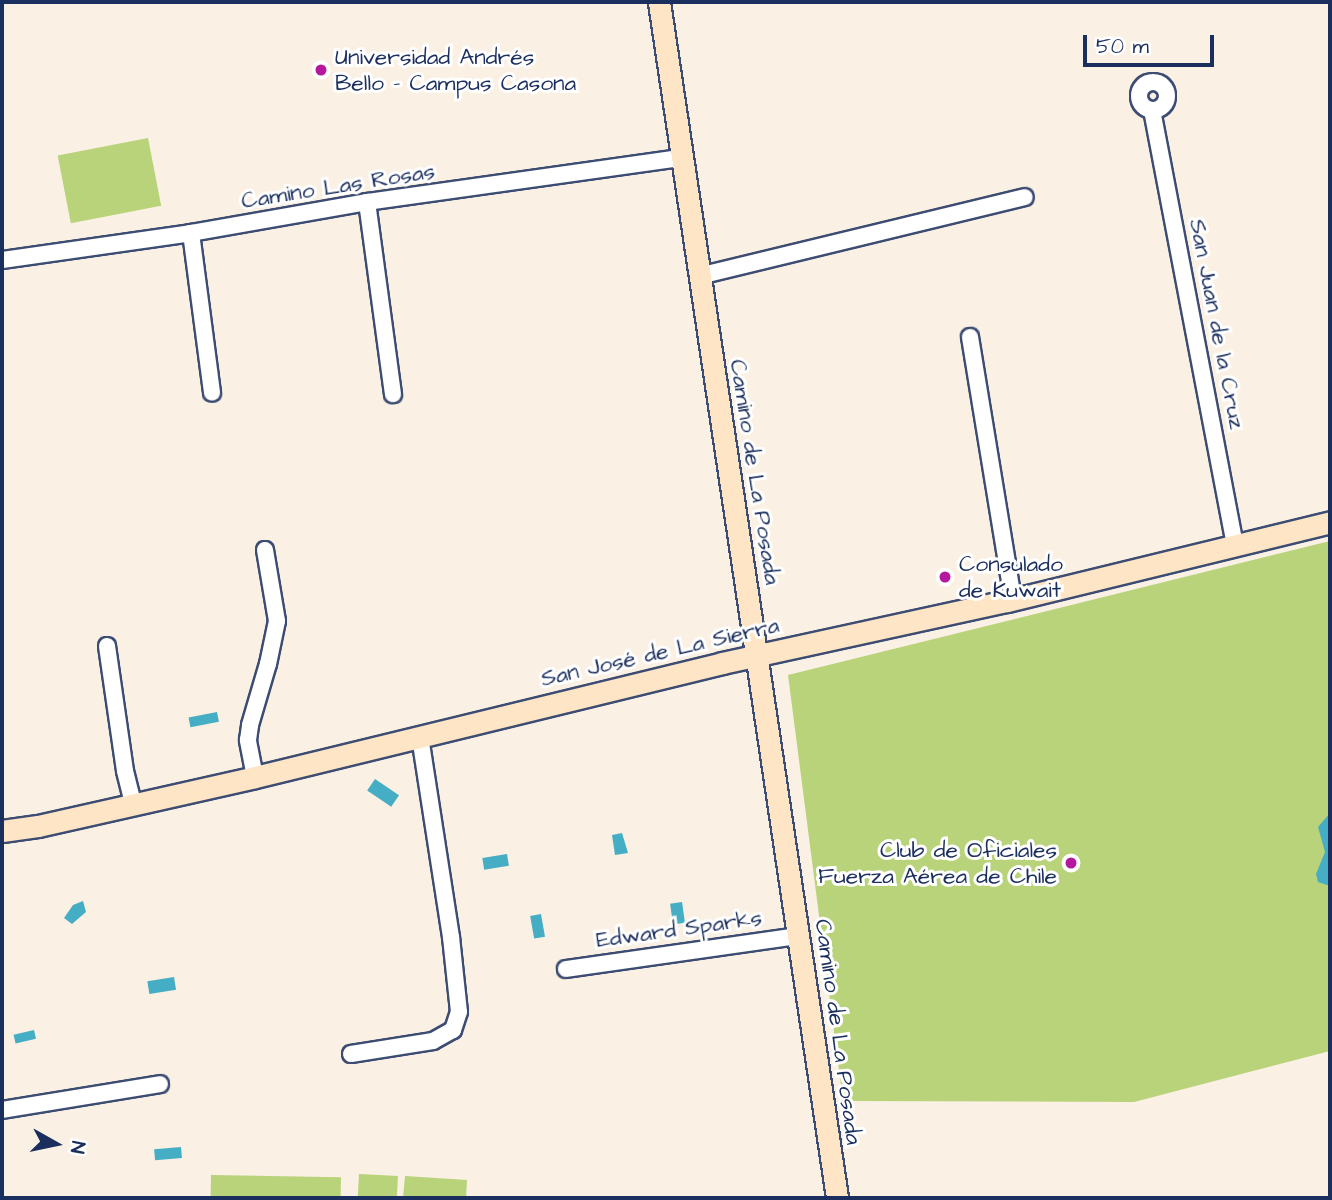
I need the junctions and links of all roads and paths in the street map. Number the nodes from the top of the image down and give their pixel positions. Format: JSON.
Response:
{"nodes":[{"id":1,"x":659,"y":2,"type":"edge"},
{"id":2,"x":1152,"y":110,"type":"dead end"},
{"id":3,"x":681,"y":158,"type":"junction"},
{"id":4,"x":1025,"y":197,"type":"dead end"},
{"id":5,"x":367,"y":202,"type":"junction"},
{"id":6,"x":191,"y":233,"type":"junction"},
{"id":7,"x":2,"y":260,"type":"edge"},
{"id":8,"x":699,"y":276,"type":"junction"},
{"id":9,"x":970,"y":337,"type":"dead end"},
{"id":10,"x":212,"y":393,"type":"dead end"},
{"id":11,"x":394,"y":394,"type":"dead end"},
{"id":12,"x":1330,"y":522,"type":"edge"},
{"id":13,"x":1235,"y":545,"type":"junction"},
{"id":14,"x":265,"y":550,"type":"dead end"},
{"id":15,"x":1013,"y":600,"type":"junction"},
{"id":16,"x":107,"y":646,"type":"dead end"},
{"id":17,"x":756,"y":656,"type":"junction"},
{"id":18,"x":420,"y":737,"type":"junction"},
{"id":19,"x":255,"y":776,"type":"junction"},
{"id":20,"x":133,"y":804,"type":"junction"},
{"id":21,"x":2,"y":831,"type":"edge"},
{"id":22,"x":798,"y":936,"type":"junction"},
{"id":23,"x":566,"y":969,"type":"dead end"},
{"id":24,"x":351,"y":1054,"type":"dead end"},
{"id":25,"x":160,"y":1084,"type":"dead end"},
{"id":26,"x":2,"y":1110,"type":"edge"},
{"id":27,"x":836,"y":1198,"type":"edge"}],
"edges":[{"from":1,"to":3,"type":"street","name":"Camino de La Posada"},
{"from":2,"to":13,"type":"street","name":"San Juan de la Cruz"},
{"from":3,"to":5,"type":"street","name":"Camino Las Rosas"},
{"from":3,"to":8,"type":"street","name":"Camino de La Posada"},
{"from":4,"to":8,"type":"street"},
{"from":5,"to":6,"type":"street","name":"Camino Las Rosas"},
{"from":5,"to":11,"type":"street"},
{"from":6,"to":7,"type":"street","name":"Camino Las Rosas"},
{"from":6,"to":10,"type":"street"},
{"from":8,"to":17,"type":"street","name":"Camino de La Posada"},
{"from":9,"to":15,"type":"street"},
{"from":12,"to":13,"type":"street","name":"San José de La Sierra"},
{"from":13,"to":15,"type":"street","name":"San José de La Sierra"},
{"from":14,"to":19,"type":"street"},
{"from":15,"to":17,"type":"street","name":"San José de La Sierra"},
{"from":16,"to":20,"type":"street"},
{"from":17,"to":18,"type":"street","name":"San José de La Sierra"},
{"from":17,"to":22,"type":"street","name":"Camino de La Posada"},
{"from":18,"to":19,"type":"street","name":"San José de La Sierra"},
{"from":18,"to":24,"type":"street"},
{"from":19,"to":20,"type":"street","name":"San José de La Sierra"},
{"from":20,"to":21,"type":"street","name":"San José de La Sierra"},
{"from":22,"to":23,"type":"street","name":"Edward Sparks"},
{"from":22,"to":27,"type":"street","name":"Camino de La Posada"},
{"from":25,"to":26,"type":"street"}]}
